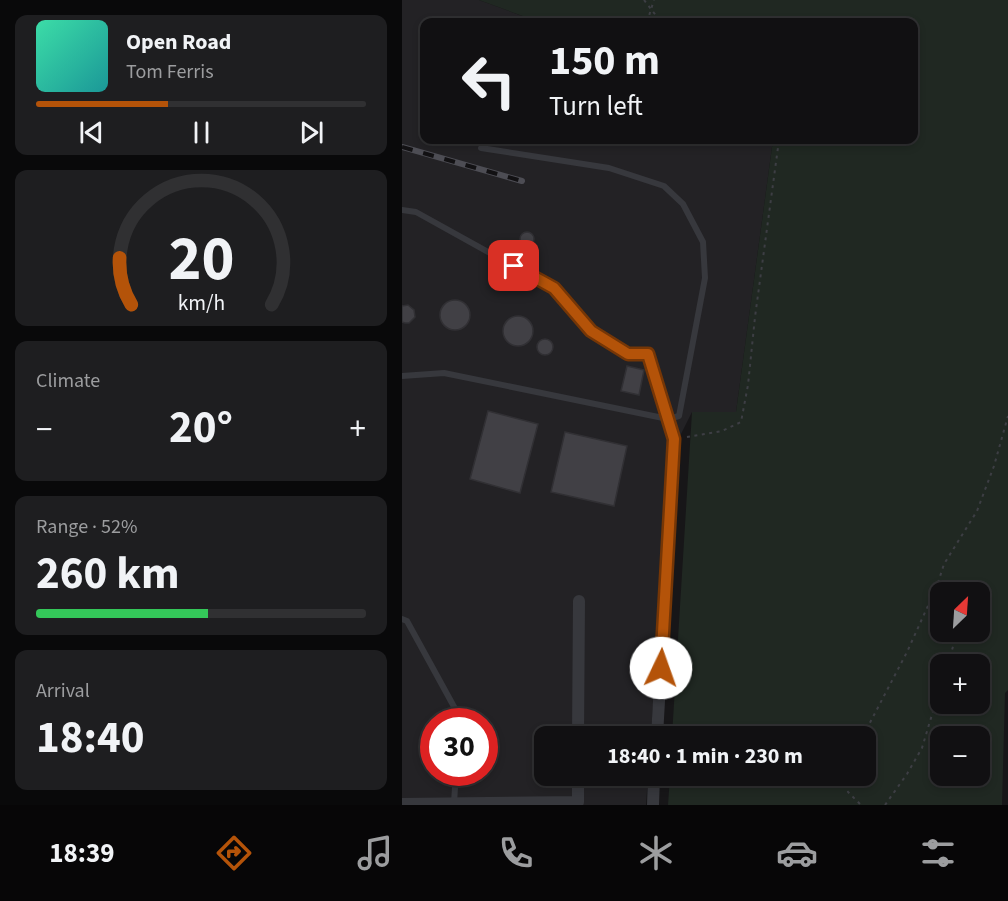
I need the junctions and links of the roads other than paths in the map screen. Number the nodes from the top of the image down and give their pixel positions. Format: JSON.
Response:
{"nodes":[{"id":1,"x":481,"y":148,"type":"dead end"},
{"id":2,"x":402,"y":210,"type":"edge"},
{"id":3,"x":648,"y":354,"type":"joint"},
{"id":4,"x":402,"y":376,"type":"edge"},
{"id":5,"x":668,"y":419,"type":"junction"},
{"id":6,"x":579,"y":601,"type":"dead end"},
{"id":7,"x":402,"y":619,"type":"edge"},
{"id":8,"x":455,"y":708,"type":"edge"},
{"id":9,"x":579,"y":726,"type":"edge"},
{"id":10,"x":658,"y":726,"type":"edge"},
{"id":11,"x":455,"y":786,"type":"edge"},
{"id":12,"x":578,"y":786,"type":"edge"},
{"id":13,"x":654,"y":786,"type":"edge"},
{"id":14,"x":402,"y":804,"type":"edge"},
{"id":15,"x":454,"y":804,"type":"edge"},
{"id":16,"x":653,"y":805,"type":"edge"}],
"edges":[{"from":1,"to":5,"type":"lane"},
{"from":2,"to":3,"type":"lane"},
{"from":3,"to":5,"type":"street"},
{"from":4,"to":5,"type":"lane"},
{"from":5,"to":10,"type":"street"},
{"from":6,"to":9,"type":"street"},
{"from":7,"to":8,"type":"lane"},
{"from":11,"to":15,"type":"lane"},
{"from":12,"to":15,"type":"street"},
{"from":13,"to":16,"type":"street"},
{"from":14,"to":15,"type":"street"}]}
